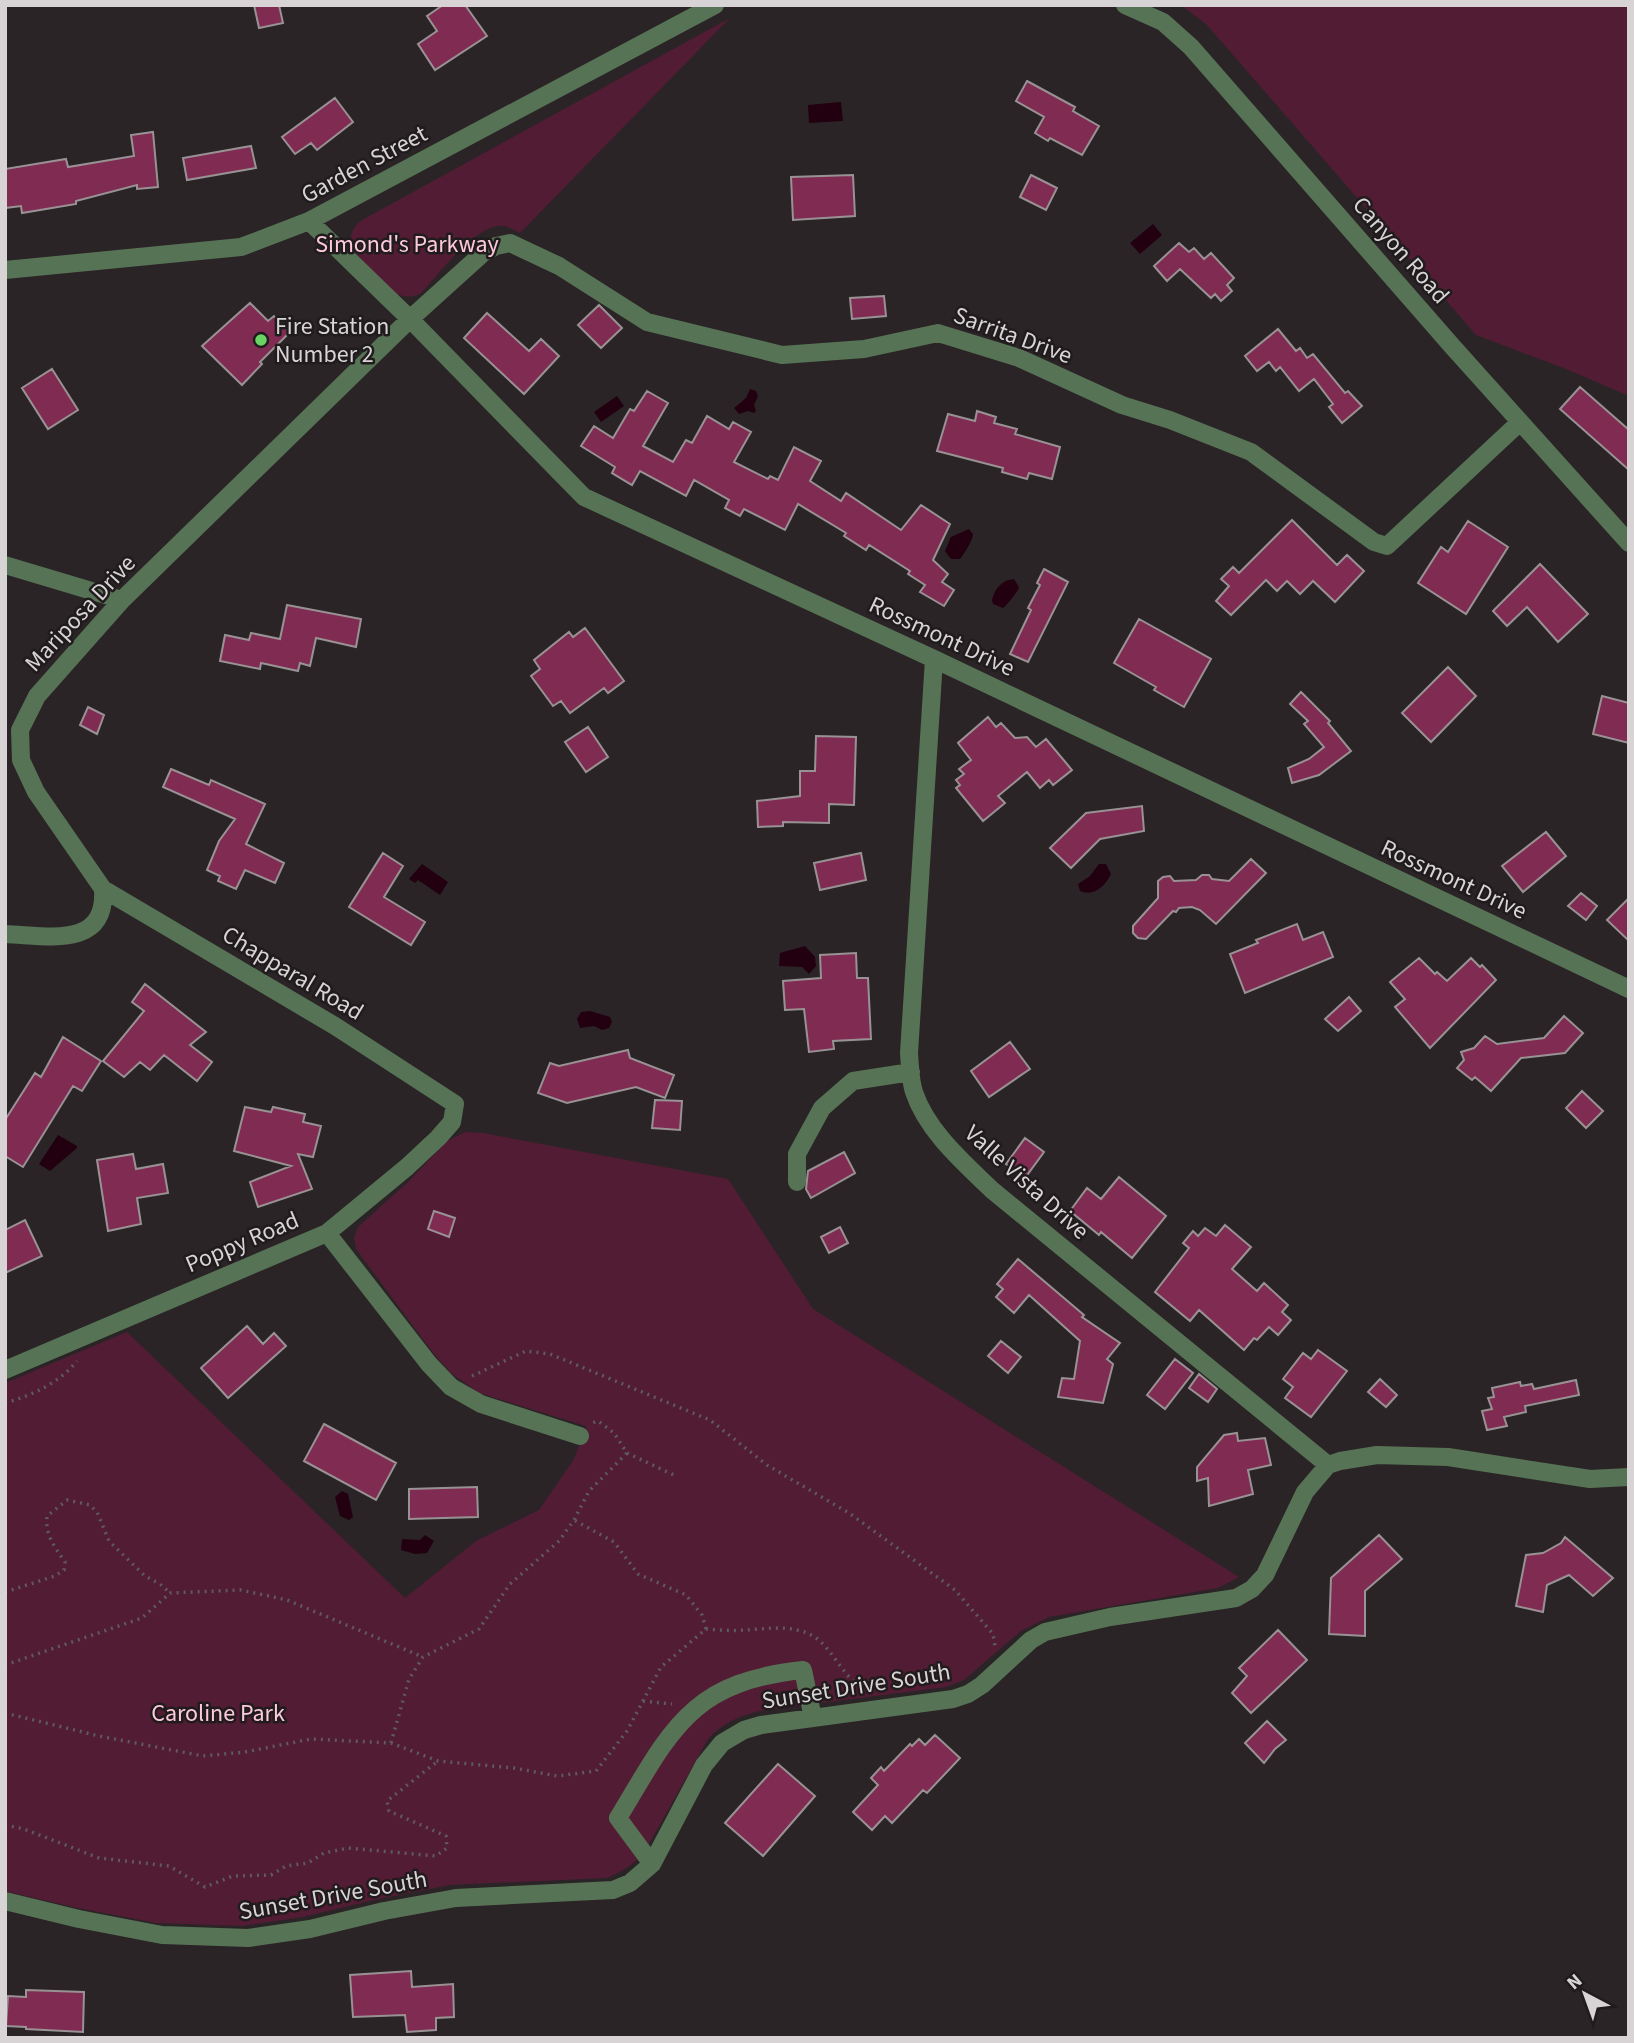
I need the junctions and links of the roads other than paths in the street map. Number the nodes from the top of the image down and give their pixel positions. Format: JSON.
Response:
{"nodes":[{"id":1,"x":715,"y":5,"type":"edge"},
{"id":2,"x":1125,"y":5,"type":"edge"},
{"id":3,"x":1152,"y":5,"type":"edge"},
{"id":4,"x":1163,"y":22,"type":"junction"},
{"id":5,"x":309,"y":221,"type":"junction"},
{"id":6,"x":5,"y":270,"type":"edge"},
{"id":7,"x":410,"y":318,"type":"junction"},
{"id":8,"x":1520,"y":422,"type":"junction"},
{"id":9,"x":1629,"y":543,"type":"edge"},
{"id":10,"x":5,"y":565,"type":"edge"},
{"id":11,"x":122,"y":600,"type":"junction"},
{"id":12,"x":934,"y":659,"type":"junction"},
{"id":13,"x":103,"y":889,"type":"junction"},
{"id":14,"x":5,"y":933,"type":"edge"},
{"id":15,"x":1629,"y":989,"type":"edge"},
{"id":16,"x":911,"y":1072,"type":"junction"},
{"id":17,"x":455,"y":1104,"type":"joint"},
{"id":18,"x":797,"y":1182,"type":"dead end"},
{"id":19,"x":327,"y":1233,"type":"junction"},
{"id":20,"x":5,"y":1370,"type":"edge"},
{"id":21,"x":580,"y":1436,"type":"road end"},
{"id":22,"x":1328,"y":1465,"type":"junction"},
{"id":23,"x":1629,"y":1477,"type":"edge"},
{"id":24,"x":813,"y":1717,"type":"junction"},
{"id":25,"x":652,"y":1864,"type":"junction"},
{"id":26,"x":5,"y":1901,"type":"edge"}],
"edges":[{"from":1,"to":5,"type":"street","name":"Garden Street"},
{"from":2,"to":4,"type":"street","name":"Canyon Road"},
{"from":3,"to":4,"type":"street"},
{"from":4,"to":8,"type":"street","name":"Canyon Road"},
{"from":5,"to":6,"type":"street","name":"Garden Street"},
{"from":5,"to":7,"type":"street","name":"Rossmont Drive"},
{"from":7,"to":8,"type":"street","name":"Sarrita Drive"},
{"from":7,"to":11,"type":"street","name":"Mariposa Drive"},
{"from":7,"to":12,"type":"street","name":"Rossmont Drive"},
{"from":8,"to":9,"type":"street","name":"Canyon Road"},
{"from":10,"to":11,"type":"street"},
{"from":11,"to":13,"type":"street","name":"Mariposa Drive"},
{"from":12,"to":15,"type":"street","name":"Rossmont Drive"},
{"from":12,"to":16,"type":"street","name":"Valle Vista Drive"},
{"from":13,"to":14,"type":"street"},
{"from":13,"to":17,"type":"street","name":"Chapparal Road"},
{"from":16,"to":18,"type":"street"},
{"from":16,"to":22,"type":"street","name":"Valle Vista Drive"},
{"from":17,"to":19,"type":"street","name":"Poppy Road"},
{"from":19,"to":20,"type":"street","name":"Poppy Road"},
{"from":19,"to":21,"type":"street"},
{"from":22,"to":23,"type":"street"},
{"from":22,"to":24,"type":"street","name":"Sunset Drive South"},
{"from":24,"to":25,"type":"street","name":"Sunset Drive South"},
{"from":24,"to":25,"type":"street"},
{"from":25,"to":26,"type":"street","name":"Sunset Drive South"}]}
